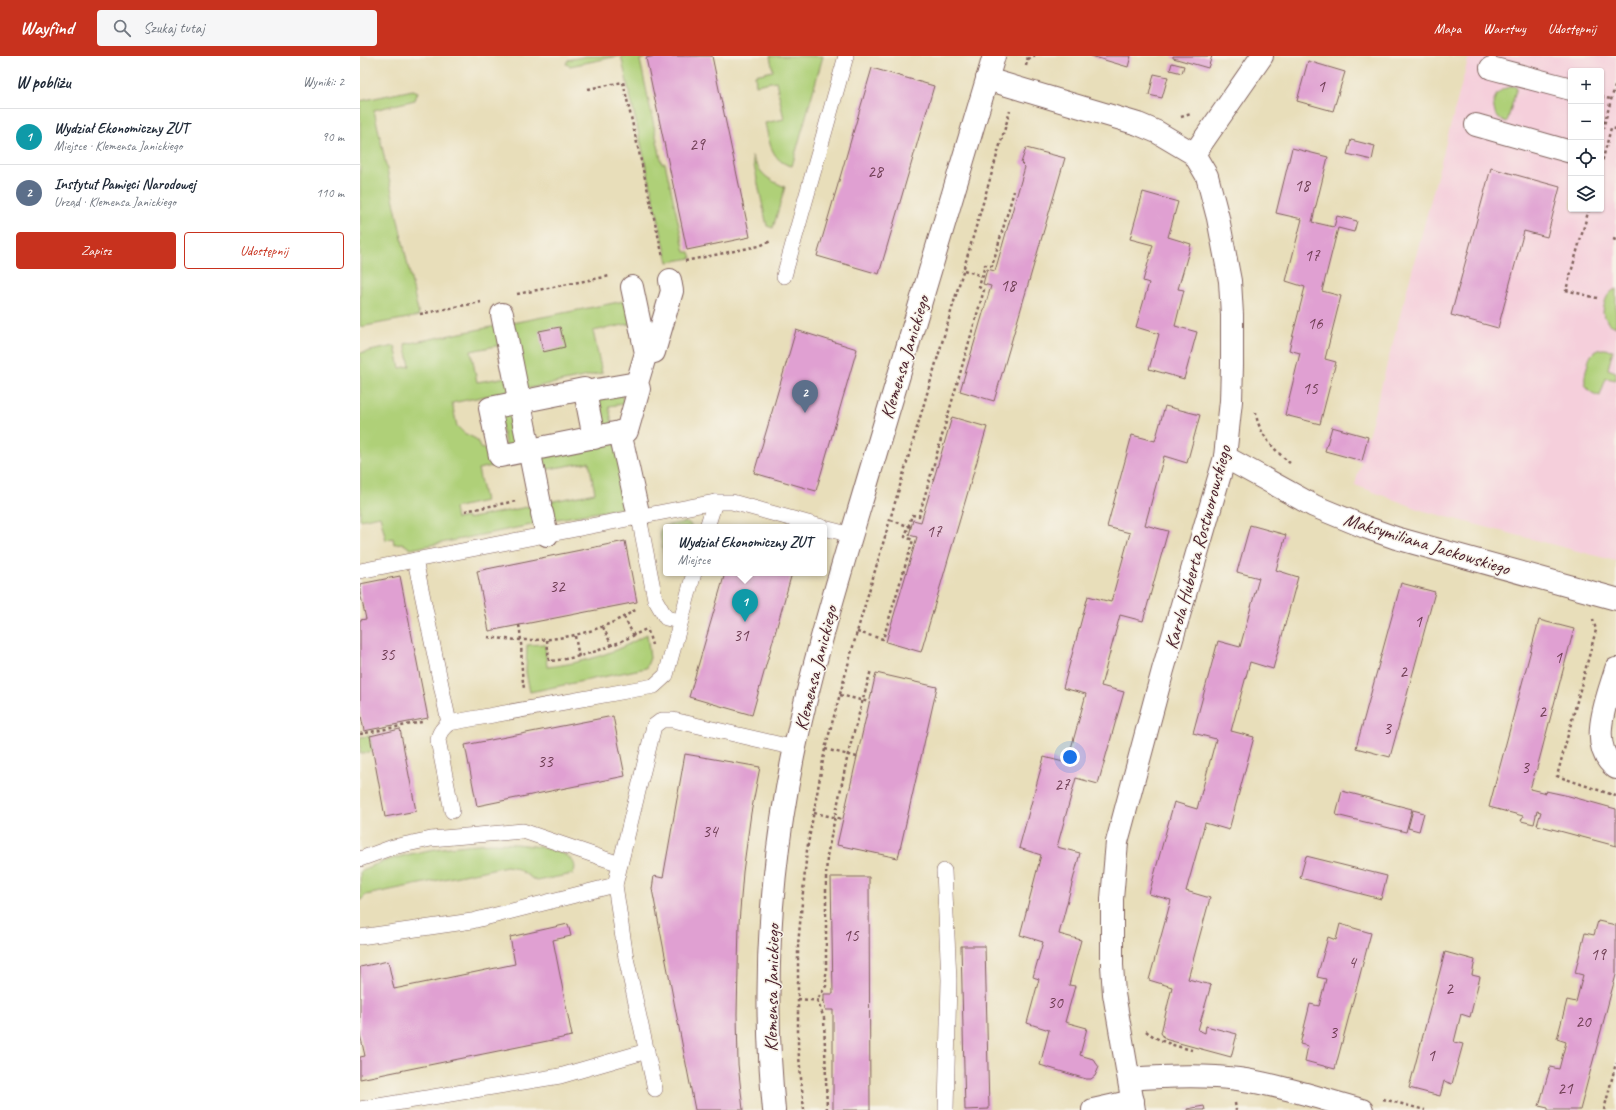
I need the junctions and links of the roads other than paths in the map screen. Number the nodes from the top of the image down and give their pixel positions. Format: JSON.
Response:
{"nodes":[{"id":1,"x":846,"y":56,"type":"edge"},
{"id":2,"x":994,"y":56,"type":"edge"},
{"id":3,"x":1262,"y":56,"type":"edge"},
{"id":4,"x":1491,"y":68,"type":"dead end"},
{"id":5,"x":987,"y":79,"type":"junction"},
{"id":6,"x":1568,"y":88,"type":"edge"},
{"id":7,"x":1476,"y":125,"type":"dead end"},
{"id":8,"x":1568,"y":151,"type":"edge"},
{"id":9,"x":1194,"y":154,"type":"junction"},
{"id":10,"x":675,"y":271,"type":"road end"},
{"id":11,"x":784,"y":276,"type":"dead end"},
{"id":12,"x":624,"y":281,"type":"road end"},
{"id":13,"x":499,"y":303,"type":"road end"},
{"id":14,"x":646,"y":353,"type":"junction"},
{"id":15,"x":637,"y":382,"type":"junction"},
{"id":16,"x":585,"y":392,"type":"junction"},
{"id":17,"x":520,"y":402,"type":"junction"},
{"id":18,"x":620,"y":432,"type":"junction"},
{"id":19,"x":594,"y":438,"type":"junction"},
{"id":20,"x":529,"y":450,"type":"junction"},
{"id":21,"x":1225,"y":457,"type":"junction"},
{"id":22,"x":715,"y":502,"type":"junction"},
{"id":23,"x":639,"y":517,"type":"junction"},
{"id":24,"x":709,"y":524,"type":"edge"},
{"id":25,"x":812,"y":524,"type":"edge"},
{"id":26,"x":827,"y":528,"type":"edge"},
{"id":27,"x":547,"y":535,"type":"junction"},
{"id":28,"x":852,"y":535,"type":"junction"},
{"id":29,"x":415,"y":560,"type":"junction"},
{"id":30,"x":360,"y":570,"type":"edge"},
{"id":31,"x":693,"y":576,"type":"edge"},
{"id":32,"x":1616,"y":599,"type":"edge"},
{"id":33,"x":679,"y":621,"type":"junction"},
{"id":34,"x":1616,"y":669,"type":"edge"},
{"id":35,"x":448,"y":720,"type":"junction"},
{"id":36,"x":795,"y":748,"type":"junction"},
{"id":37,"x":1616,"y":768,"type":"edge"},
{"id":38,"x":452,"y":811,"type":"dead end"},
{"id":39,"x":360,"y":859,"type":"edge"},
{"id":40,"x":620,"y":864,"type":"junction"},
{"id":41,"x":944,"y":871,"type":"dead end"},
{"id":42,"x":615,"y":885,"type":"junction"},
{"id":43,"x":360,"y":936,"type":"edge"},
{"id":44,"x":647,"y":1051,"type":"junction"},
{"id":45,"x":1129,"y":1079,"type":"junction"},
{"id":46,"x":656,"y":1089,"type":"dead end"},
{"id":47,"x":1371,"y":1104,"type":"edge"},
{"id":48,"x":1134,"y":1105,"type":"edge"},
{"id":49,"x":360,"y":1109,"type":"edge"},
{"id":50,"x":774,"y":1110,"type":"edge"},
{"id":51,"x":946,"y":1110,"type":"edge"},
{"id":52,"x":1093,"y":1110,"type":"edge"}],
"edges":[{"from":1,"to":11,"type":"lane"},
{"from":2,"to":5,"type":"street","name":"Klemensa Janickiego"},
{"from":3,"to":9,"type":"street"},
{"from":4,"to":6,"type":"street"},
{"from":5,"to":9,"type":"street","name":"Karola Huberta Rostworowskiego"},
{"from":5,"to":28,"type":"street","name":"Klemensa Janickiego"},
{"from":7,"to":8,"type":"street"},
{"from":9,"to":21,"type":"street","name":"Karola Huberta Rostworowskiego"},
{"from":10,"to":14,"type":"street"},
{"from":12,"to":14,"type":"street"},
{"from":13,"to":17,"type":"street"},
{"from":14,"to":15,"type":"street"},
{"from":15,"to":16,"type":"street"},
{"from":15,"to":18,"type":"street"},
{"from":16,"to":17,"type":"street"},
{"from":16,"to":19,"type":"street"},
{"from":17,"to":20,"type":"street"},
{"from":17,"to":20,"type":"street"},
{"from":18,"to":19,"type":"street"},
{"from":18,"to":23,"type":"street"},
{"from":19,"to":20,"type":"street"},
{"from":20,"to":27,"type":"street"},
{"from":21,"to":32,"type":"street","name":"Maksymiliana Jackowskiego"},
{"from":21,"to":45,"type":"street","name":"Karola Huberta Rostworowskiego"},
{"from":22,"to":23,"type":"lane"},
{"from":22,"to":24,"type":"lane"},
{"from":22,"to":25,"type":"lane"},
{"from":23,"to":27,"type":"lane"},
{"from":23,"to":33,"type":"lane"},
{"from":26,"to":28,"type":"lane"},
{"from":27,"to":29,"type":"lane"},
{"from":28,"to":36,"type":"street","name":"Klemensa Janickiego"},
{"from":29,"to":30,"type":"lane"},
{"from":29,"to":35,"type":"lane"},
{"from":31,"to":33,"type":"lane"},
{"from":33,"to":35,"type":"lane"},
{"from":34,"to":37,"type":"street"},
{"from":35,"to":38,"type":"lane"},
{"from":36,"to":40,"type":"lane"},
{"from":36,"to":50,"type":"street","name":"Klemensa Janickiego"},
{"from":39,"to":40,"type":"lane"},
{"from":40,"to":42,"type":"lane"},
{"from":41,"to":51,"type":"lane"},
{"from":42,"to":43,"type":"lane"},
{"from":42,"to":44,"type":"lane"},
{"from":44,"to":46,"type":"lane"},
{"from":44,"to":49,"type":"lane"},
{"from":45,"to":47,"type":"street"},
{"from":45,"to":48,"type":"street","name":"Karola Huberta Rostworowskiego"},
{"from":48,"to":52,"type":"street"}]}
